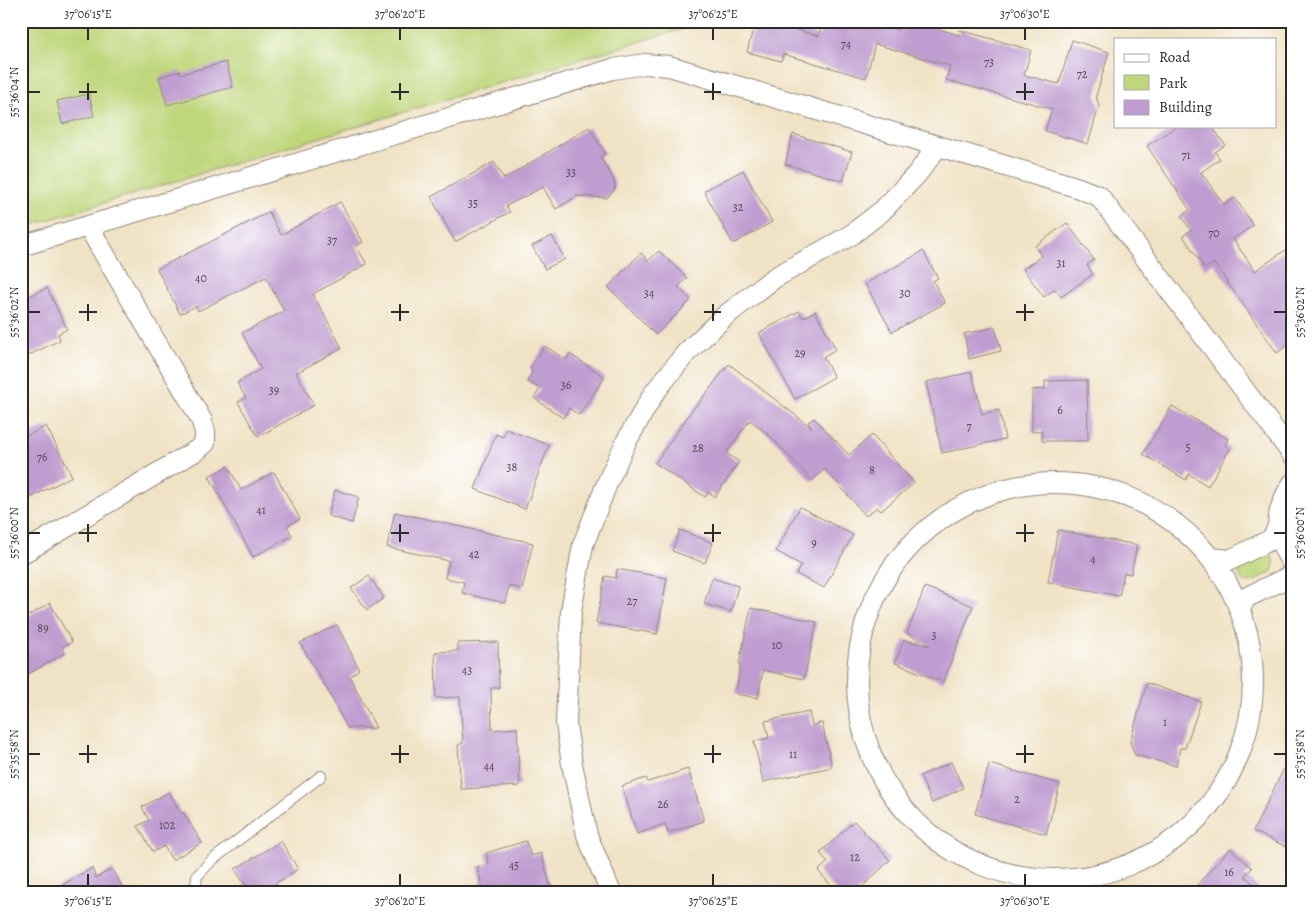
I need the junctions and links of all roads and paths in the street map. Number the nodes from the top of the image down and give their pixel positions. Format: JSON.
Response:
{"nodes":[{"id":1,"x":938,"y":146,"type":"junction"},
{"id":2,"x":88,"y":226,"type":"junction"},
{"id":3,"x":21,"y":246,"type":"edge"},
{"id":4,"x":1293,"y":455,"type":"edge"},
{"id":5,"x":1293,"y":483,"type":"edge"},
{"id":6,"x":1278,"y":526,"type":"junction"},
{"id":7,"x":21,"y":554,"type":"edge"},
{"id":8,"x":1210,"y":558,"type":"junction"},
{"id":9,"x":1293,"y":564,"type":"edge"},
{"id":10,"x":1293,"y":575,"type":"edge"},
{"id":11,"x":1240,"y":609,"type":"junction"},
{"id":12,"x":321,"y":776,"type":"dead end"},
{"id":13,"x":195,"y":893,"type":"edge"},
{"id":14,"x":611,"y":893,"type":"edge"}],
"edges":[{"from":1,"to":2,"type":"street"},
{"from":1,"to":4,"type":"street"},
{"from":1,"to":14,"type":"street"},
{"from":2,"to":3,"type":"street"},
{"from":2,"to":7,"type":"street"},
{"from":5,"to":6,"type":"street"},
{"from":6,"to":8,"type":"street"},
{"from":6,"to":9,"type":"street"},
{"from":8,"to":11,"type":"street"},
{"from":8,"to":11,"type":"street"},
{"from":10,"to":11,"type":"street"},
{"from":12,"to":13,"type":"lane"}]}
